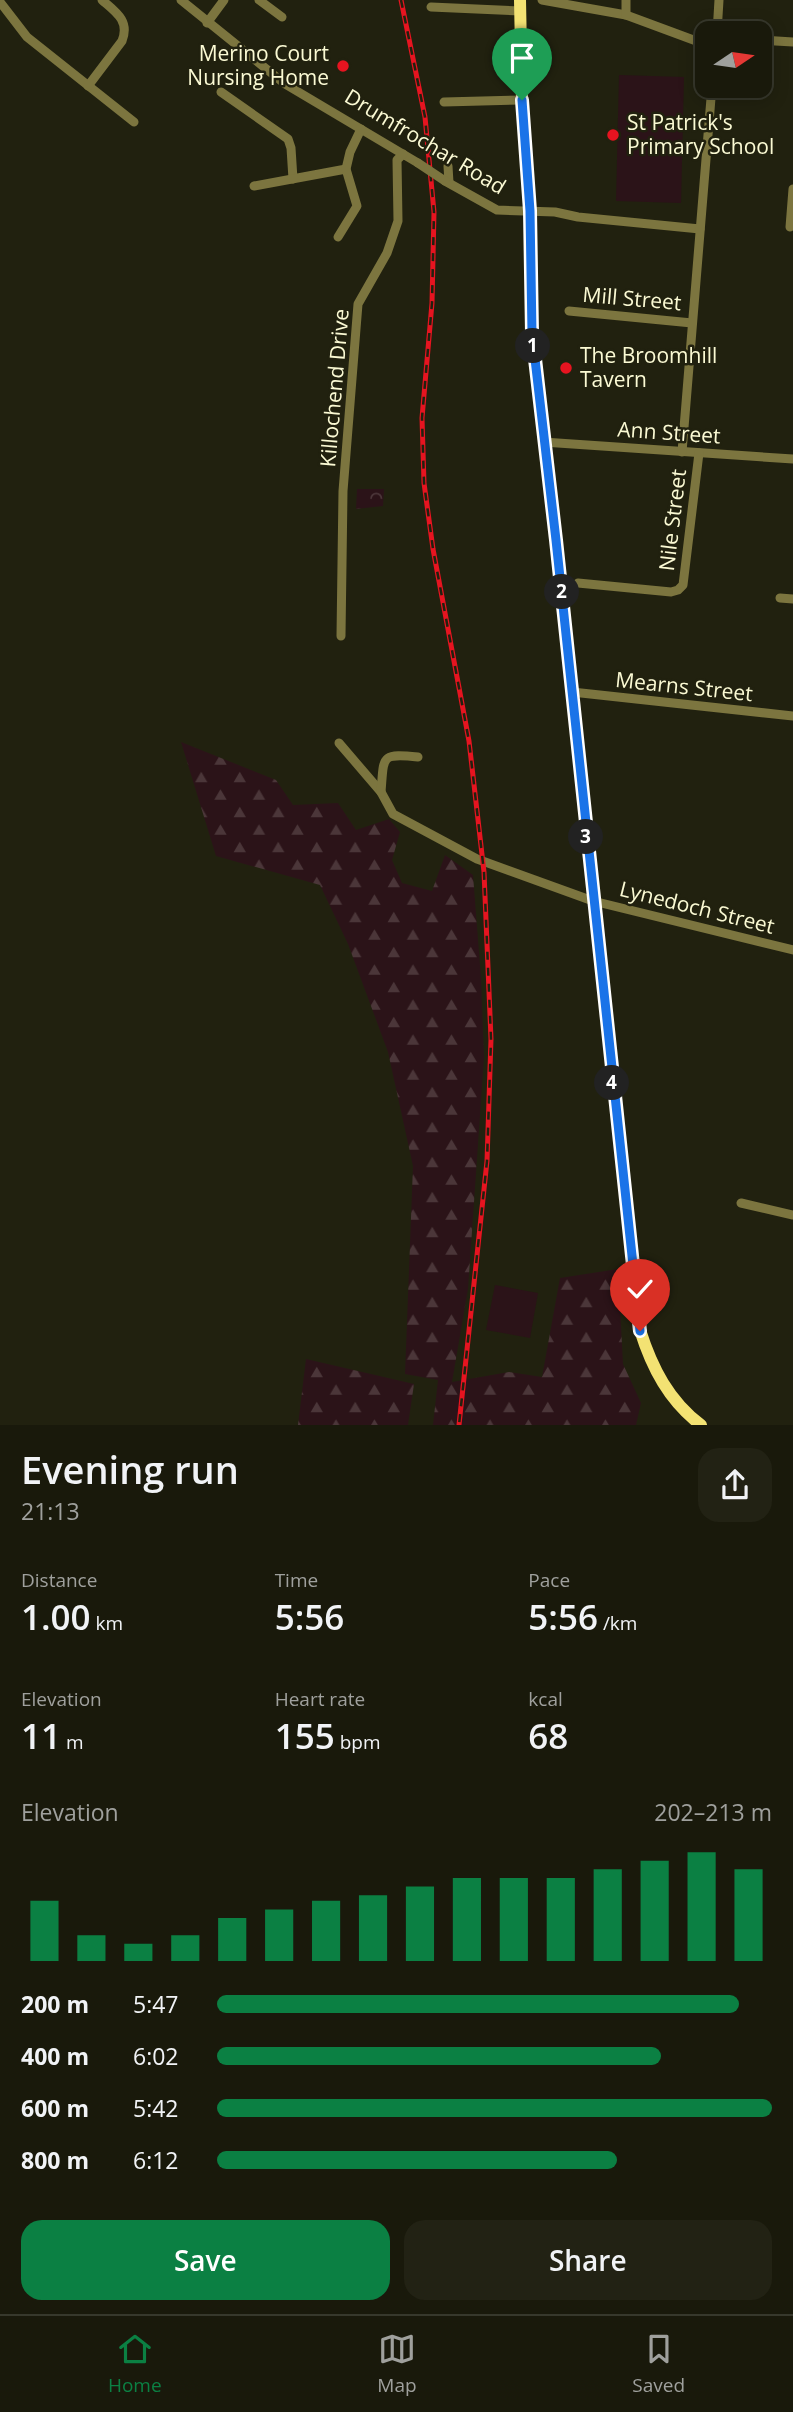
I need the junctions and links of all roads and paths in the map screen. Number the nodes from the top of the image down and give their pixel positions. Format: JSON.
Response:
{"nodes":[{"id":1,"x":102,"y":0,"type":"edge"},
{"id":2,"x":181,"y":0,"type":"edge"},
{"id":3,"x":224,"y":0,"type":"edge"},
{"id":4,"x":259,"y":0,"type":"edge"},
{"id":5,"x":542,"y":0,"type":"edge"},
{"id":6,"x":626,"y":0,"type":"edge"},
{"id":7,"x":719,"y":0,"type":"edge"},
{"id":8,"x":0,"y":2,"type":"edge"},
{"id":9,"x":521,"y":6,"type":"edge"},
{"id":10,"x":431,"y":7,"type":"dead end"},
{"id":11,"x":626,"y":15,"type":"junction"},
{"id":12,"x":282,"y":17,"type":"dead end"},
{"id":13,"x":718,"y":21,"type":"edge"},
{"id":14,"x":207,"y":23,"type":"junction"},
{"id":15,"x":695,"y":41,"type":"edge"},
{"id":16,"x":772,"y":41,"type":"edge"},
{"id":17,"x":793,"y":42,"type":"edge"},
{"id":18,"x":88,"y":86,"type":"junction"},
{"id":19,"x":221,"y":92,"type":"dead end"},
{"id":20,"x":711,"y":98,"type":"edge"},
{"id":21,"x":522,"y":100,"type":"junction"},
{"id":22,"x":444,"y":102,"type":"dead end"},
{"id":23,"x":134,"y":122,"type":"dead end"},
{"id":24,"x":361,"y":129,"type":"junction"},
{"id":25,"x":403,"y":154,"type":"junction"},
{"id":26,"x":448,"y":166,"type":"dead end"},
{"id":27,"x":346,"y":169,"type":"junction"},
{"id":28,"x":293,"y":179,"type":"junction"},
{"id":29,"x":447,"y":182,"type":"junction"},
{"id":30,"x":254,"y":186,"type":"dead end"},
{"id":31,"x":793,"y":189,"type":"edge"},
{"id":32,"x":530,"y":211,"type":"junction"},
{"id":33,"x":790,"y":228,"type":"dead end"},
{"id":34,"x":700,"y":229,"type":"junction"},
{"id":35,"x":338,"y":237,"type":"dead end"},
{"id":36,"x":569,"y":311,"type":"dead end"},
{"id":37,"x":692,"y":323,"type":"junction"},
{"id":38,"x":543,"y":442,"type":"junction"},
{"id":39,"x":682,"y":452,"type":"junction"},
{"id":40,"x":699,"y":453,"type":"junction"},
{"id":41,"x":793,"y":459,"type":"edge"},
{"id":42,"x":579,"y":583,"type":"dead end"},
{"id":43,"x":780,"y":598,"type":"dead end"},
{"id":44,"x":793,"y":599,"type":"edge"},
{"id":45,"x":341,"y":636,"type":"dead end"},
{"id":46,"x":572,"y":692,"type":"junction"},
{"id":47,"x":793,"y":716,"type":"edge"},
{"id":48,"x":339,"y":743,"type":"dead end"},
{"id":49,"x":418,"y":757,"type":"dead end"},
{"id":50,"x":381,"y":792,"type":"junction"},
{"id":51,"x":593,"y":901,"type":"junction"},
{"id":52,"x":793,"y":950,"type":"edge"},
{"id":53,"x":741,"y":1203,"type":"dead end"},
{"id":54,"x":793,"y":1215,"type":"edge"},
{"id":55,"x":701,"y":1425,"type":"edge"}],
"edges":[{"from":1,"to":18,"type":"street"},
{"from":2,"to":14,"type":"street","name":"Drumfrochar Road"},
{"from":3,"to":14,"type":"street"},
{"from":4,"to":12,"type":"street"},
{"from":5,"to":11,"type":"street"},
{"from":6,"to":11,"type":"street"},
{"from":7,"to":13,"type":"street"},
{"from":8,"to":18,"type":"street"},
{"from":9,"to":10,"type":"street"},
{"from":9,"to":21,"type":"main road"},
{"from":11,"to":15,"type":"street"},
{"from":14,"to":24,"type":"street","name":"Drumfrochar Road"},
{"from":16,"to":17,"type":"street"},
{"from":18,"to":23,"type":"street"},
{"from":19,"to":28,"type":"street"},
{"from":20,"to":34,"type":"street"},
{"from":21,"to":22,"type":"street"},
{"from":21,"to":32,"type":"main road"},
{"from":24,"to":25,"type":"street","name":"Drumfrochar Road"},
{"from":24,"to":27,"type":"street"},
{"from":25,"to":29,"type":"street","name":"Drumfrochar Road","bridge":true},
{"from":25,"to":45,"type":"street","name":"Killochend Drive"},
{"from":26,"to":29,"type":"street"},
{"from":27,"to":28,"type":"street"},
{"from":27,"to":35,"type":"street"},
{"from":28,"to":30,"type":"street"},
{"from":29,"to":32,"type":"street","name":"Drumfrochar Road"},
{"from":31,"to":33,"type":"street"},
{"from":32,"to":34,"type":"street","name":"Drumfrochar Road"},
{"from":32,"to":38,"type":"main road"},
{"from":34,"to":37,"type":"street"},
{"from":36,"to":37,"type":"street","name":"Mill Street"},
{"from":37,"to":39,"type":"street"},
{"from":38,"to":39,"type":"street","name":"Ann Street"},
{"from":38,"to":46,"type":"main road"},
{"from":39,"to":40,"type":"street","name":"Ann Street"},
{"from":40,"to":41,"type":"street","name":"Ann Street"},
{"from":40,"to":42,"type":"street","name":"Nile Street"},
{"from":43,"to":44,"type":"street"},
{"from":46,"to":47,"type":"street","name":"Mearns Street"},
{"from":46,"to":51,"type":"main road"},
{"from":48,"to":50,"type":"street","name":"Lynedoch Street"},
{"from":49,"to":50,"type":"street"},
{"from":50,"to":51,"type":"street","name":"Lynedoch Street"},
{"from":51,"to":52,"type":"street","name":"Lynedoch Street"},
{"from":51,"to":55,"type":"main road"},
{"from":53,"to":54,"type":"street"}]}
